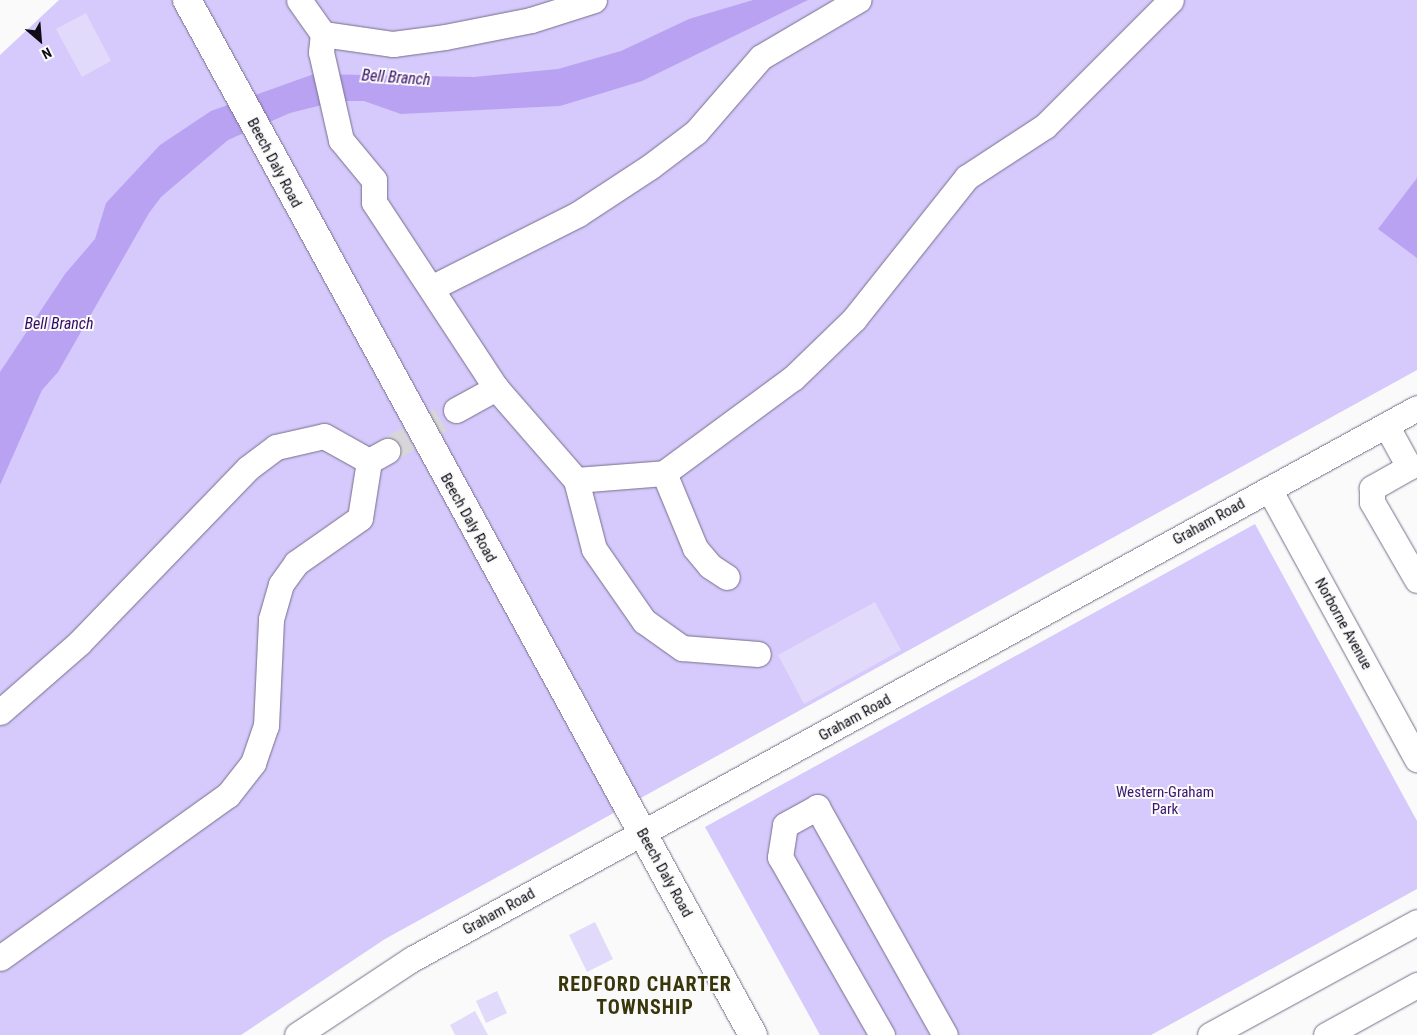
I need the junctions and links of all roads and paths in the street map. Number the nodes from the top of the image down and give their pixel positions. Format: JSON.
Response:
{"nodes":[{"id":1,"x":187,"y":0,"type":"edge"},
{"id":2,"x":299,"y":0,"type":"edge"},
{"id":3,"x":594,"y":0,"type":"edge"},
{"id":4,"x":858,"y":0,"type":"edge"},
{"id":5,"x":1171,"y":0,"type":"edge"},
{"id":6,"x":322,"y":43,"type":"junction"},
{"id":7,"x":433,"y":287,"type":"junction"},
{"id":8,"x":496,"y":388,"type":"junction"},
{"id":9,"x":1417,"y":408,"type":"edge"},
{"id":10,"x":456,"y":410,"type":"tunnel mouth"},
{"id":11,"x":1386,"y":426,"type":"junction"},
{"id":12,"x":1413,"y":465,"type":"edge"},
{"id":13,"x":664,"y":473,"type":"junction"},
{"id":14,"x":576,"y":480,"type":"junction"},
{"id":15,"x":1269,"y":489,"type":"junction"},
{"id":16,"x":1408,"y":543,"type":"edge"},
{"id":17,"x":727,"y":577,"type":"dead end"},
{"id":18,"x":1417,"y":580,"type":"edge"},
{"id":19,"x":758,"y":654,"type":"dead end"},
{"id":20,"x":0,"y":712,"type":"edge"},
{"id":21,"x":1417,"y":758,"type":"edge"},
{"id":22,"x":642,"y":834,"type":"junction"},
{"id":23,"x":1417,"y":922,"type":"edge"},
{"id":24,"x":0,"y":958,"type":"edge"},
{"id":25,"x":1417,"y":985,"type":"edge"},
{"id":26,"x":297,"y":1035,"type":"edge"},
{"id":27,"x":753,"y":1035,"type":"edge"},
{"id":28,"x":882,"y":1035,"type":"edge"},
{"id":29,"x":945,"y":1035,"type":"edge"},
{"id":30,"x":1210,"y":1035,"type":"edge"},
{"id":31,"x":1326,"y":1035,"type":"edge"}],
"edges":[{"from":1,"to":22,"type":"main road","name":"Beech Daly Road"},
{"from":2,"to":6,"type":"street"},
{"from":3,"to":6,"type":"street"},
{"from":4,"to":7,"type":"street"},
{"from":5,"to":13,"type":"street"},
{"from":6,"to":7,"type":"street"},
{"from":7,"to":8,"type":"street"},
{"from":8,"to":10,"type":"street"},
{"from":8,"to":14,"type":"street"},
{"from":9,"to":11,"type":"street","name":"Graham Road"},
{"from":11,"to":12,"type":"street"},
{"from":11,"to":15,"type":"street","name":"Graham Road"},
{"from":12,"to":16,"type":"street"},
{"from":13,"to":14,"type":"street"},
{"from":13,"to":17,"type":"street"},
{"from":14,"to":19,"type":"street"},
{"from":15,"to":21,"type":"street","name":"Norborne Avenue"},
{"from":15,"to":22,"type":"street","name":"Graham Road"},
{"from":16,"to":18,"type":"street"},
{"from":20,"to":24,"type":"street"},
{"from":22,"to":26,"type":"street","name":"Graham Road"},
{"from":22,"to":27,"type":"main road","name":"Beech Daly Road"},
{"from":23,"to":30,"type":"street"},
{"from":25,"to":31,"type":"street"},
{"from":28,"to":29,"type":"street"}]}
